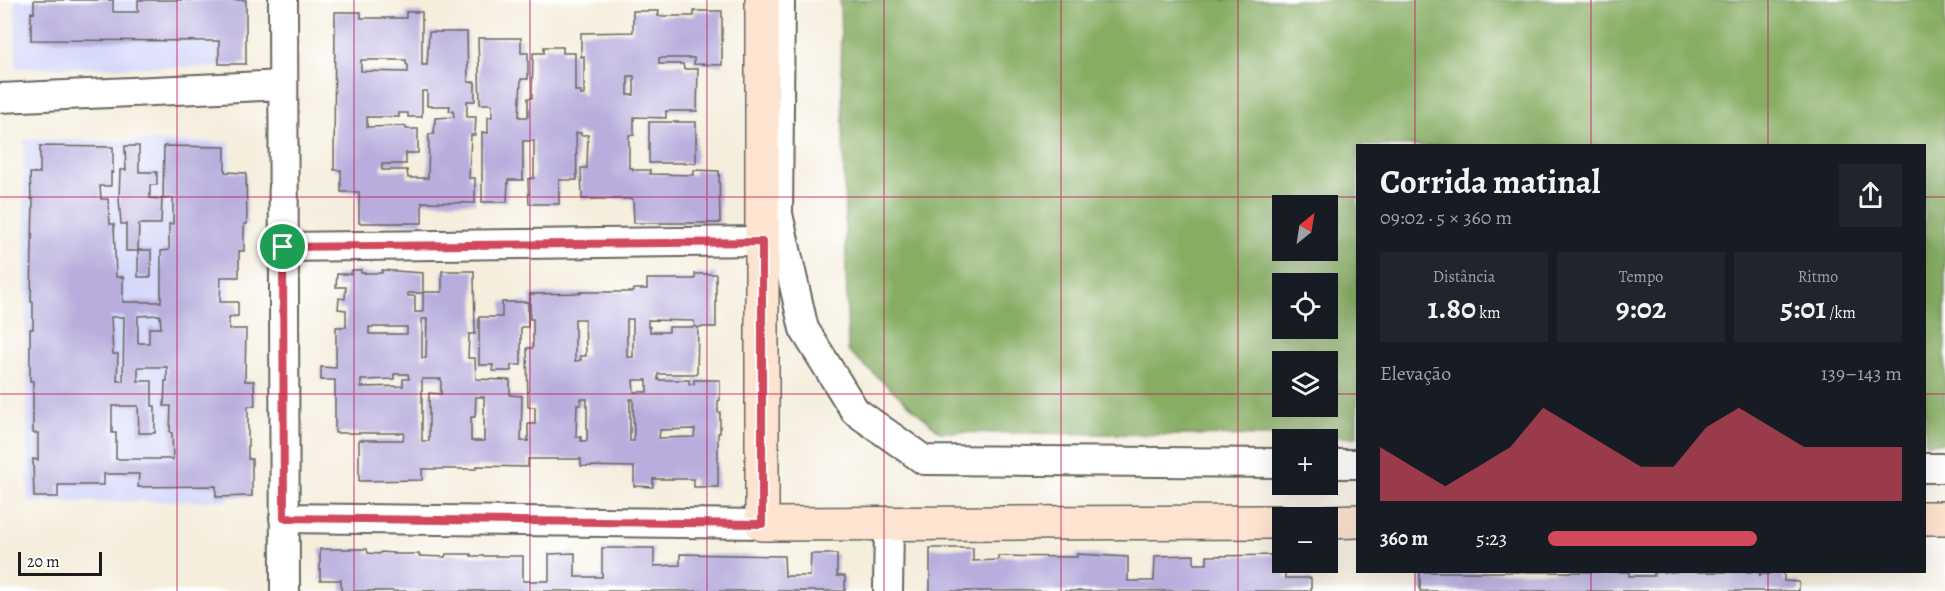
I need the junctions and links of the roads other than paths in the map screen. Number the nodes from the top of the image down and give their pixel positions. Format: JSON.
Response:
{"nodes":[{"id":1,"x":283,"y":0,"type":"edge"},
{"id":2,"x":762,"y":0,"type":"edge"},
{"id":3,"x":780,"y":0,"type":"edge"},
{"id":4,"x":283,"y":85,"type":"junction"},
{"id":5,"x":0,"y":98,"type":"edge"},
{"id":6,"x":762,"y":242,"type":"junction"},
{"id":7,"x":283,"y":247,"type":"junction"},
{"id":8,"x":1272,"y":463,"type":"edge"},
{"id":9,"x":1338,"y":464,"type":"edge"},
{"id":10,"x":1356,"y":464,"type":"edge"},
{"id":11,"x":1926,"y":468,"type":"edge"},
{"id":12,"x":1945,"y":468,"type":"edge"},
{"id":13,"x":284,"y":518,"type":"junction"},
{"id":14,"x":1926,"y":518,"type":"edge"},
{"id":15,"x":1945,"y":518,"type":"edge"},
{"id":16,"x":1356,"y":521,"type":"edge"},
{"id":17,"x":1272,"y":522,"type":"edge"},
{"id":18,"x":1338,"y":522,"type":"edge"},
{"id":19,"x":762,"y":524,"type":"junction"},
{"id":20,"x":889,"y":524,"type":"junction"},
{"id":21,"x":285,"y":591,"type":"edge"},
{"id":22,"x":888,"y":591,"type":"edge"}],
"edges":[{"from":1,"to":4,"type":"street"},
{"from":2,"to":6,"type":"street"},
{"from":3,"to":8,"type":"street"},
{"from":4,"to":5,"type":"street"},
{"from":4,"to":7,"type":"street"},
{"from":6,"to":7,"type":"street"},
{"from":6,"to":19,"type":"street"},
{"from":7,"to":13,"type":"street"},
{"from":9,"to":10,"type":"street"},
{"from":11,"to":12,"type":"street"},
{"from":13,"to":19,"type":"street"},
{"from":13,"to":21,"type":"street"},
{"from":14,"to":15,"type":"street"},
{"from":16,"to":18,"type":"street"},
{"from":17,"to":20,"type":"street"},
{"from":19,"to":20,"type":"street"},
{"from":20,"to":22,"type":"street"}]}
